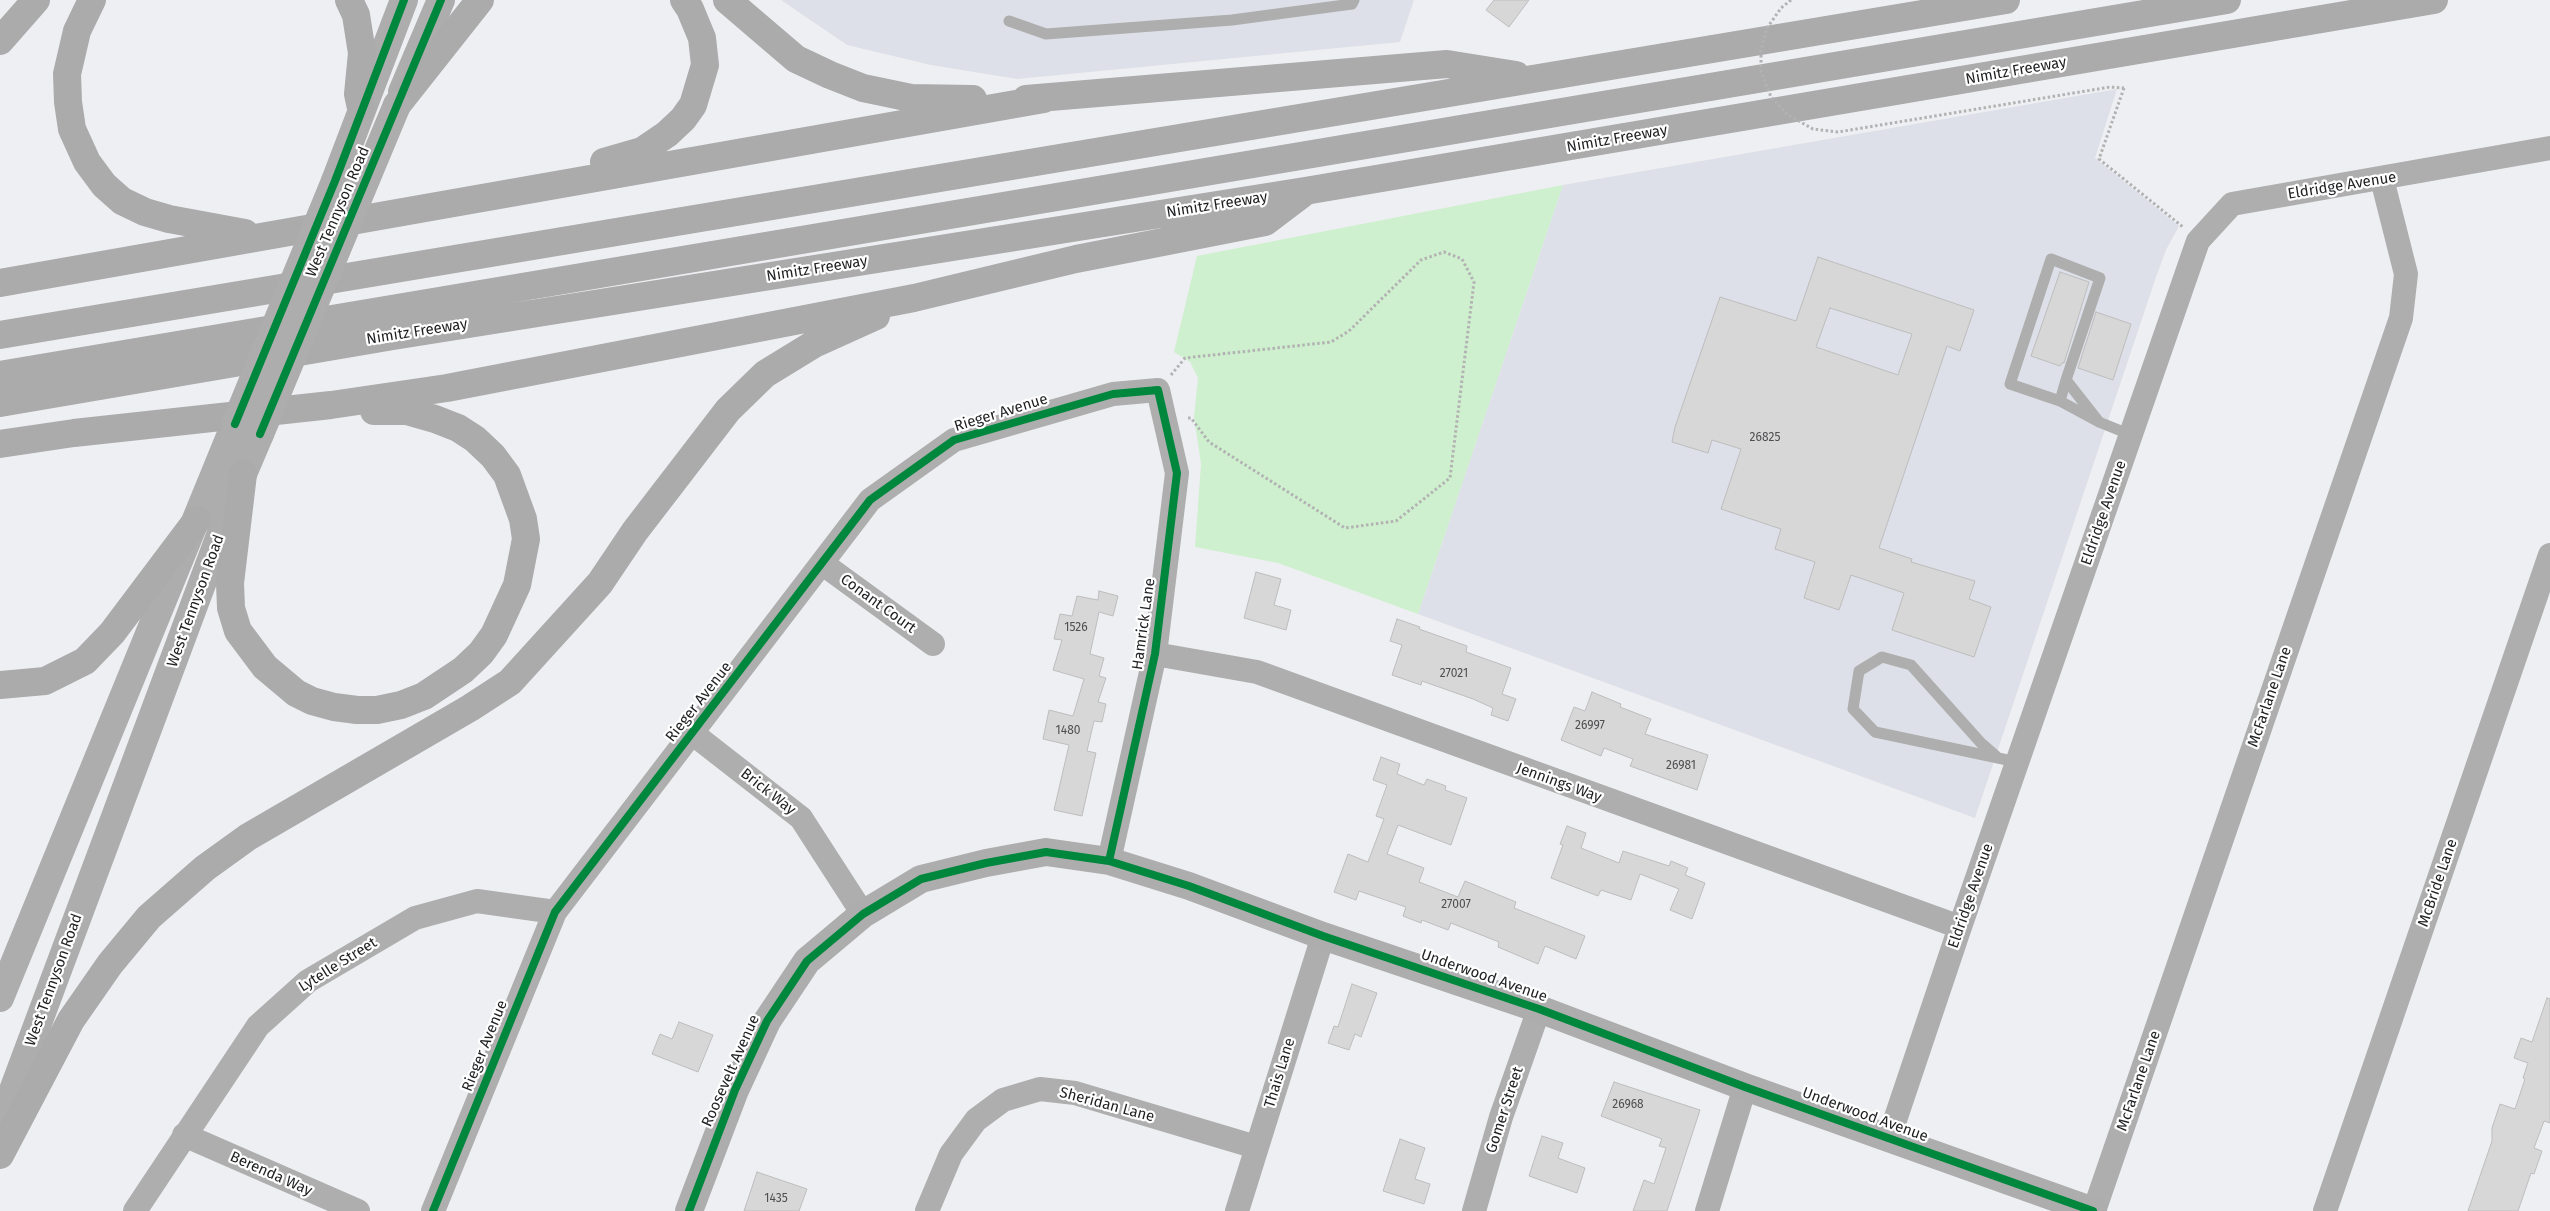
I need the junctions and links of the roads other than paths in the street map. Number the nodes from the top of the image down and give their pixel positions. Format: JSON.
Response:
{"nodes":[{"id":1,"x":36,"y":0,"type":"edge"},
{"id":2,"x":92,"y":0,"type":"edge"},
{"id":3,"x":349,"y":0,"type":"edge"},
{"id":4,"x":404,"y":0,"type":"edge"},
{"id":5,"x":440,"y":0,"type":"edge"},
{"id":6,"x":480,"y":0,"type":"edge"},
{"id":7,"x":684,"y":0,"type":"edge"},
{"id":8,"x":727,"y":0,"type":"edge"},
{"id":9,"x":1354,"y":0,"type":"edge"},
{"id":10,"x":2006,"y":0,"type":"edge"},
{"id":11,"x":2228,"y":0,"type":"edge"},
{"id":12,"x":2434,"y":0,"type":"edge"},
{"id":13,"x":1009,"y":22,"type":"dead end"},
{"id":14,"x":0,"y":40,"type":"edge"},
{"id":15,"x":1542,"y":79,"type":"junction"},
{"id":16,"x":1044,"y":99,"type":"junction"},
{"id":17,"x":397,"y":105,"type":"junction"},
{"id":18,"x":361,"y":108,"type":"junction"},
{"id":19,"x":2550,"y":148,"type":"edge"},
{"id":20,"x":2382,"y":180,"type":"junction"},
{"id":21,"x":1305,"y":191,"type":"junction"},
{"id":22,"x":483,"y":199,"type":"junction"},
{"id":23,"x":261,"y":236,"type":"junction"},
{"id":24,"x":0,"y":283,"type":"edge"},
{"id":25,"x":914,"y":298,"type":"junction"},
{"id":26,"x":0,"y":335,"type":"edge"},
{"id":27,"x":0,"y":374,"type":"edge"},
{"id":28,"x":2066,"y":380,"type":"junction"},
{"id":29,"x":1158,"y":390,"type":"joint"},
{"id":30,"x":2060,"y":401,"type":"junction"},
{"id":31,"x":0,"y":402,"type":"edge"},
{"id":32,"x":265,"y":422,"type":"junction"},
{"id":33,"x":2099,"y":422,"type":"junction"},
{"id":34,"x":74,"y":433,"type":"junction"},
{"id":35,"x":2131,"y":435,"type":"junction"},
{"id":36,"x":0,"y":444,"type":"edge"},
{"id":37,"x":0,"y":455,"type":"edge"},
{"id":38,"x":243,"y":474,"type":"junction"},
{"id":39,"x":197,"y":520,"type":"junction"},
{"id":40,"x":2550,"y":555,"type":"edge"},
{"id":41,"x":823,"y":564,"type":"junction"},
{"id":42,"x":933,"y":644,"type":"dead end"},
{"id":43,"x":1156,"y":654,"type":"junction"},
{"id":44,"x":0,"y":685,"type":"edge"},
{"id":45,"x":692,"y":733,"type":"junction"},
{"id":46,"x":2007,"y":759,"type":"junction"},
{"id":47,"x":1109,"y":861,"type":"junction"},
{"id":48,"x":555,"y":912,"type":"junction"},
{"id":49,"x":863,"y":914,"type":"junction"},
{"id":50,"x":1960,"y":927,"type":"junction"},
{"id":51,"x":1323,"y":936,"type":"junction"},
{"id":52,"x":0,"y":998,"type":"edge"},
{"id":53,"x":1539,"y":1009,"type":"junction"},
{"id":54,"x":1745,"y":1087,"type":"junction"},
{"id":55,"x":0,"y":1125,"type":"edge"},
{"id":56,"x":184,"y":1135,"type":"junction"},
{"id":57,"x":1889,"y":1138,"type":"junction"},
{"id":58,"x":1256,"y":1147,"type":"junction"},
{"id":59,"x":0,"y":1155,"type":"edge"},
{"id":60,"x":135,"y":1211,"type":"edge"},
{"id":61,"x":358,"y":1211,"type":"edge"},
{"id":62,"x":433,"y":1211,"type":"edge"},
{"id":63,"x":689,"y":1211,"type":"edge"},
{"id":64,"x":927,"y":1211,"type":"edge"},
{"id":65,"x":1237,"y":1211,"type":"edge"},
{"id":66,"x":1474,"y":1211,"type":"edge"},
{"id":67,"x":1707,"y":1211,"type":"edge"},
{"id":68,"x":2094,"y":1211,"type":"edge"},
{"id":69,"x":2325,"y":1211,"type":"edge"}],
"edges":[{"from":1,"to":14,"type":"highway"},
{"from":2,"to":23,"type":"highway"},
{"from":3,"to":18,"type":"highway"},
{"from":4,"to":18,"type":"main road","name":"West Tennyson Road"},
{"from":5,"to":17,"type":"main road","name":"West Tennyson Road"},
{"from":6,"to":17,"type":"highway"},
{"from":7,"to":22,"type":"highway"},
{"from":8,"to":16,"type":"highway"},
{"from":9,"to":13,"type":"lane"},
{"from":10,"to":15,"type":"highway"},
{"from":11,"to":27,"type":"highway"},
{"from":12,"to":21,"type":"highway","name":"Nimitz Freeway"},
{"from":15,"to":16,"type":"highway"},
{"from":15,"to":26,"type":"highway"},
{"from":16,"to":22,"type":"highway"},
{"from":17,"to":32,"type":"main road","name":"West Tennyson Road","bridge":true},
{"from":18,"to":39,"type":"main road","name":"West Tennyson Road","bridge":true},
{"from":19,"to":20,"type":"street","name":"Eldridge Avenue"},
{"from":20,"to":35,"type":"street","name":"Eldridge Avenue"},
{"from":20,"to":68,"type":"street","name":"McFarlane Lane"},
{"from":21,"to":25,"type":"highway"},
{"from":21,"to":31,"type":"highway","name":"Nimitz Freeway"},
{"from":22,"to":23,"type":"highway"},
{"from":23,"to":24,"type":"highway"},
{"from":25,"to":32,"type":"highway"},
{"from":25,"to":59,"type":"highway"},
{"from":28,"to":30,"type":"lane"},
{"from":28,"to":30,"type":"lane"},
{"from":28,"to":33,"type":"lane"},
{"from":29,"to":41,"type":"street","name":"Rieger Avenue"},
{"from":29,"to":43,"type":"street","name":"Hamrick Lane"},
{"from":30,"to":33,"type":"lane"},
{"from":32,"to":34,"type":"highway"},
{"from":32,"to":38,"type":"main road","name":"West Tennyson Road"},
{"from":32,"to":38,"type":"highway"},
{"from":33,"to":35,"type":"lane"},
{"from":34,"to":36,"type":"highway"},
{"from":34,"to":37,"type":"highway"},
{"from":35,"to":46,"type":"street","name":"Eldridge Avenue"},
{"from":38,"to":55,"type":"main road","name":"West Tennyson Road"},
{"from":39,"to":44,"type":"highway"},
{"from":39,"to":52,"type":"main road","name":"West Tennyson Road"},
{"from":40,"to":69,"type":"street","name":"McBride Lane"},
{"from":41,"to":42,"type":"street","name":"Conant Court"},
{"from":41,"to":45,"type":"street","name":"Rieger Avenue"},
{"from":43,"to":47,"type":"street","name":"Hamrick Lane"},
{"from":43,"to":50,"type":"street","name":"Jennings Way"},
{"from":45,"to":48,"type":"street","name":"Rieger Avenue"},
{"from":45,"to":49,"type":"street","name":"Brick Way"},
{"from":46,"to":46,"type":"lane"},
{"from":46,"to":50,"type":"street","name":"Eldridge Avenue"},
{"from":47,"to":49,"type":"main road","name":"Underwood Avenue"},
{"from":47,"to":51,"type":"main road","name":"Underwood Avenue"},
{"from":48,"to":56,"type":"street","name":"Lytelle Street"},
{"from":48,"to":62,"type":"street","name":"Rieger Avenue"},
{"from":49,"to":63,"type":"main road","name":"Roosevelt Avenue"},
{"from":50,"to":57,"type":"street","name":"Eldridge Avenue"},
{"from":51,"to":53,"type":"main road","name":"Underwood Avenue"},
{"from":51,"to":58,"type":"street","name":"Thais Lane"},
{"from":53,"to":54,"type":"main road","name":"Underwood Avenue"},
{"from":53,"to":66,"type":"street","name":"Gomer Street"},
{"from":54,"to":57,"type":"main road","name":"Underwood Avenue"},
{"from":54,"to":67,"type":"street"},
{"from":56,"to":60,"type":"street","name":"Lytelle Street"},
{"from":56,"to":61,"type":"street","name":"Berenda Way"},
{"from":57,"to":68,"type":"main road","name":"Underwood Avenue"},
{"from":58,"to":64,"type":"street","name":"Sheridan Lane"},
{"from":58,"to":65,"type":"street","name":"Thais Lane"}]}
